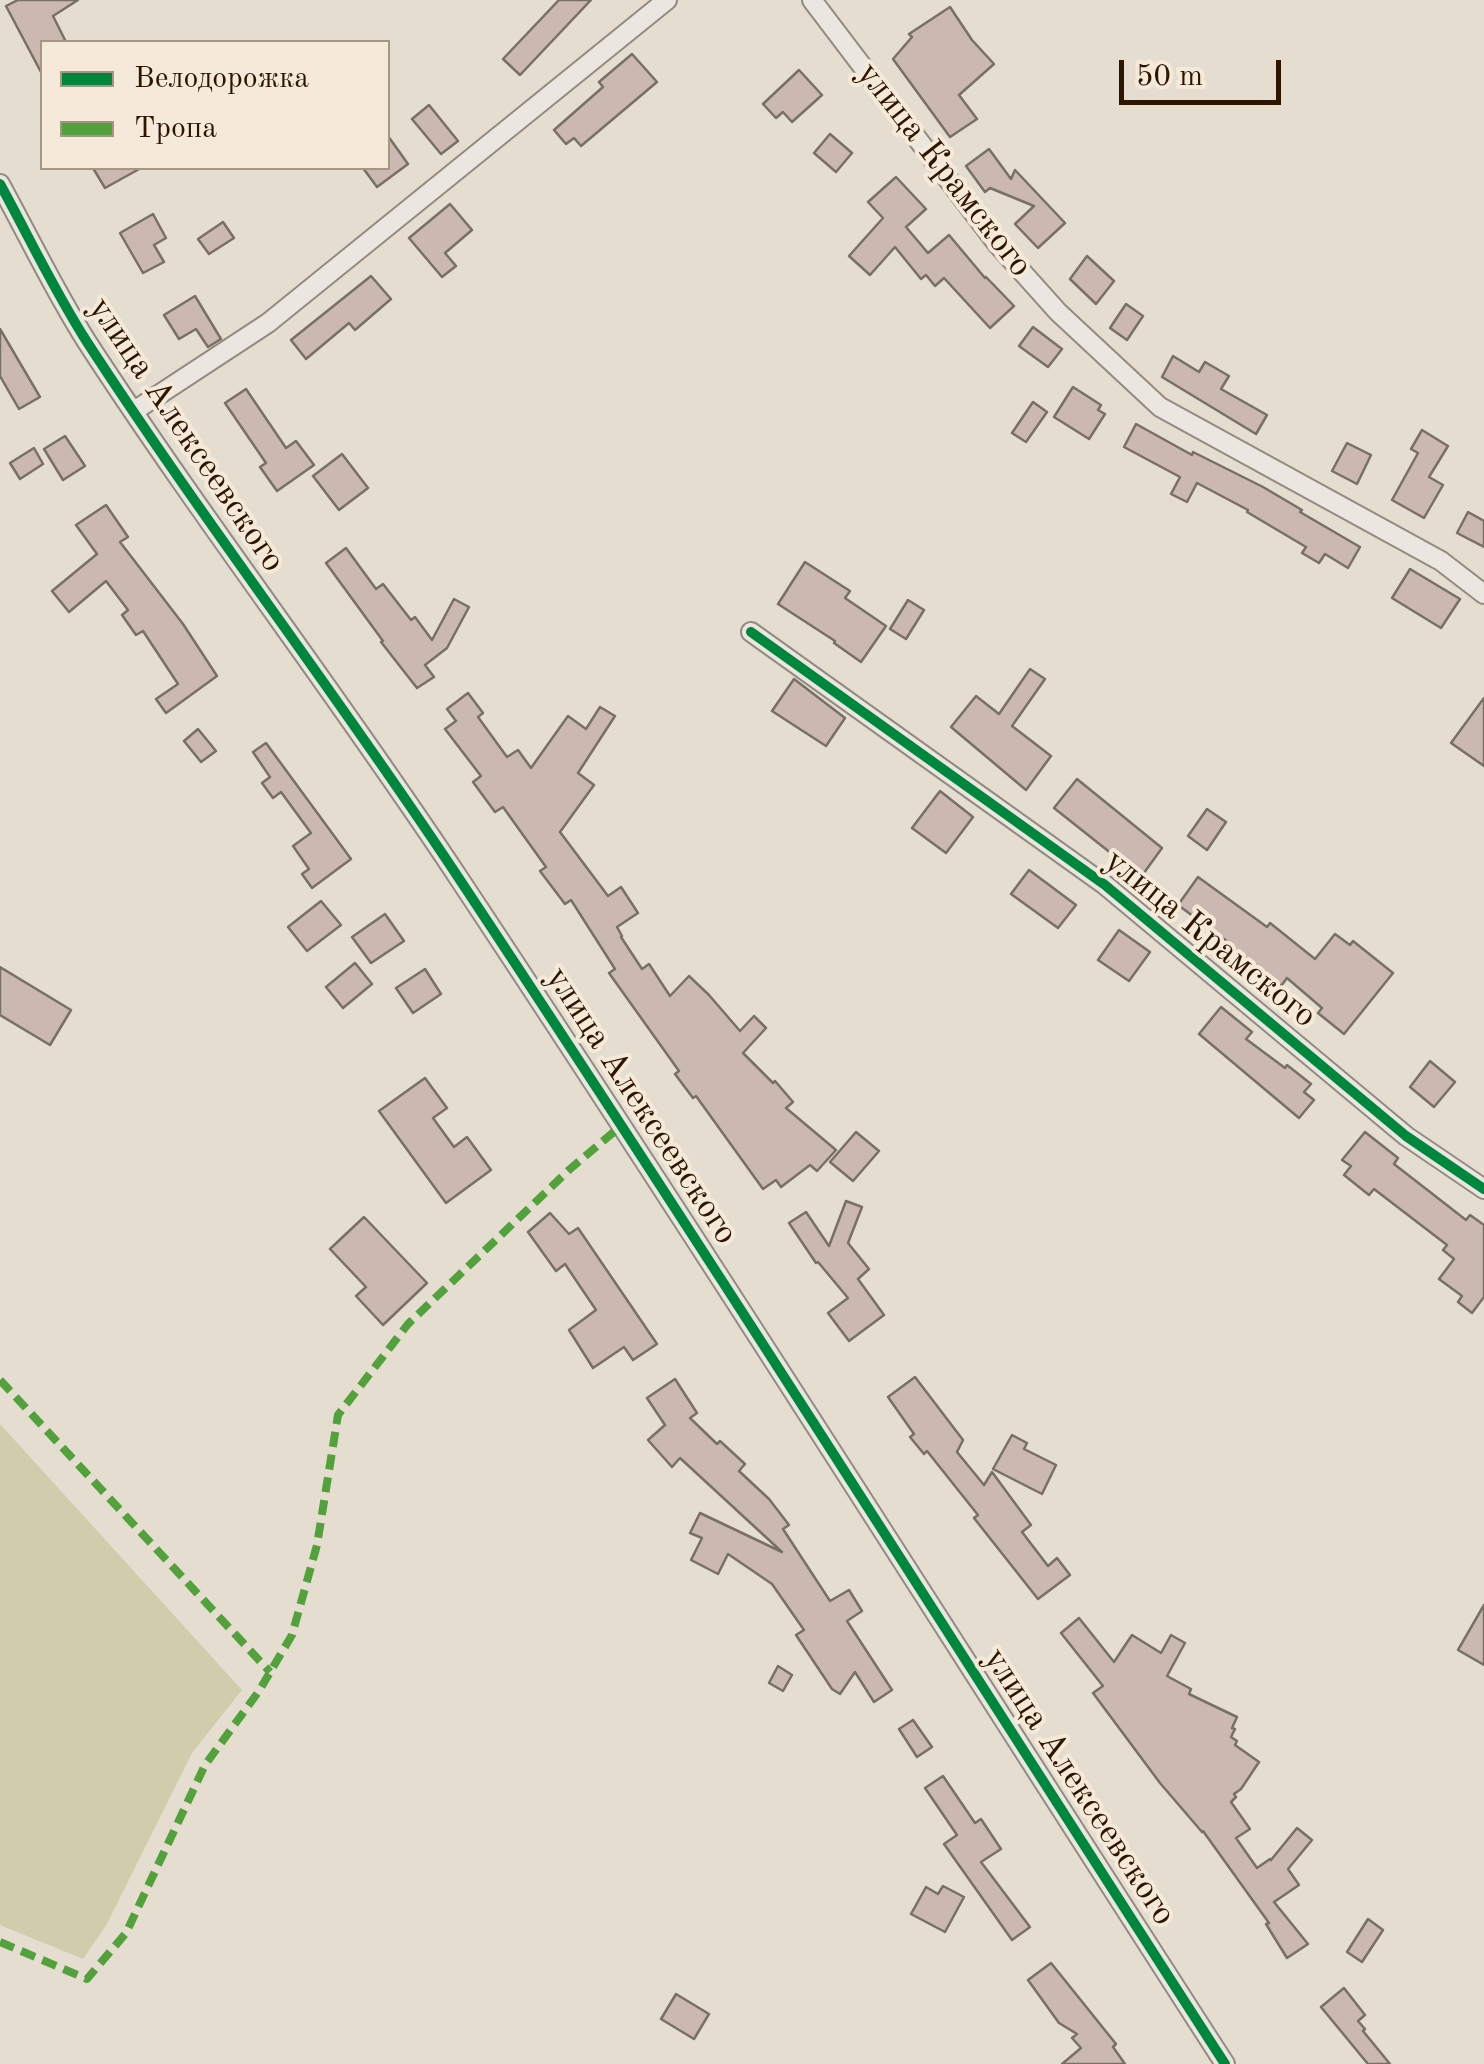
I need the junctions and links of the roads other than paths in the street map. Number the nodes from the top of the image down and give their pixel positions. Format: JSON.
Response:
{"nodes":[{"id":1,"x":667,"y":0,"type":"edge"},
{"id":2,"x":812,"y":0,"type":"edge"},
{"id":3,"x":0,"y":184,"type":"edge"},
{"id":4,"x":134,"y":411,"type":"junction"},
{"id":5,"x":1484,"y":594,"type":"edge"},
{"id":6,"x":751,"y":632,"type":"dead end"},
{"id":7,"x":1484,"y":1189,"type":"edge"},
{"id":8,"x":1225,"y":2064,"type":"edge"}],
"edges":[{"from":1,"to":4,"type":"street"},
{"from":2,"to":5,"type":"street","name":"улица Крамского"},
{"from":3,"to":4,"type":"street","name":"улица Алексеевского"},
{"from":4,"to":8,"type":"street","name":"улица Алексеевского"},
{"from":6,"to":7,"type":"street","name":"улица Крамского"}]}
